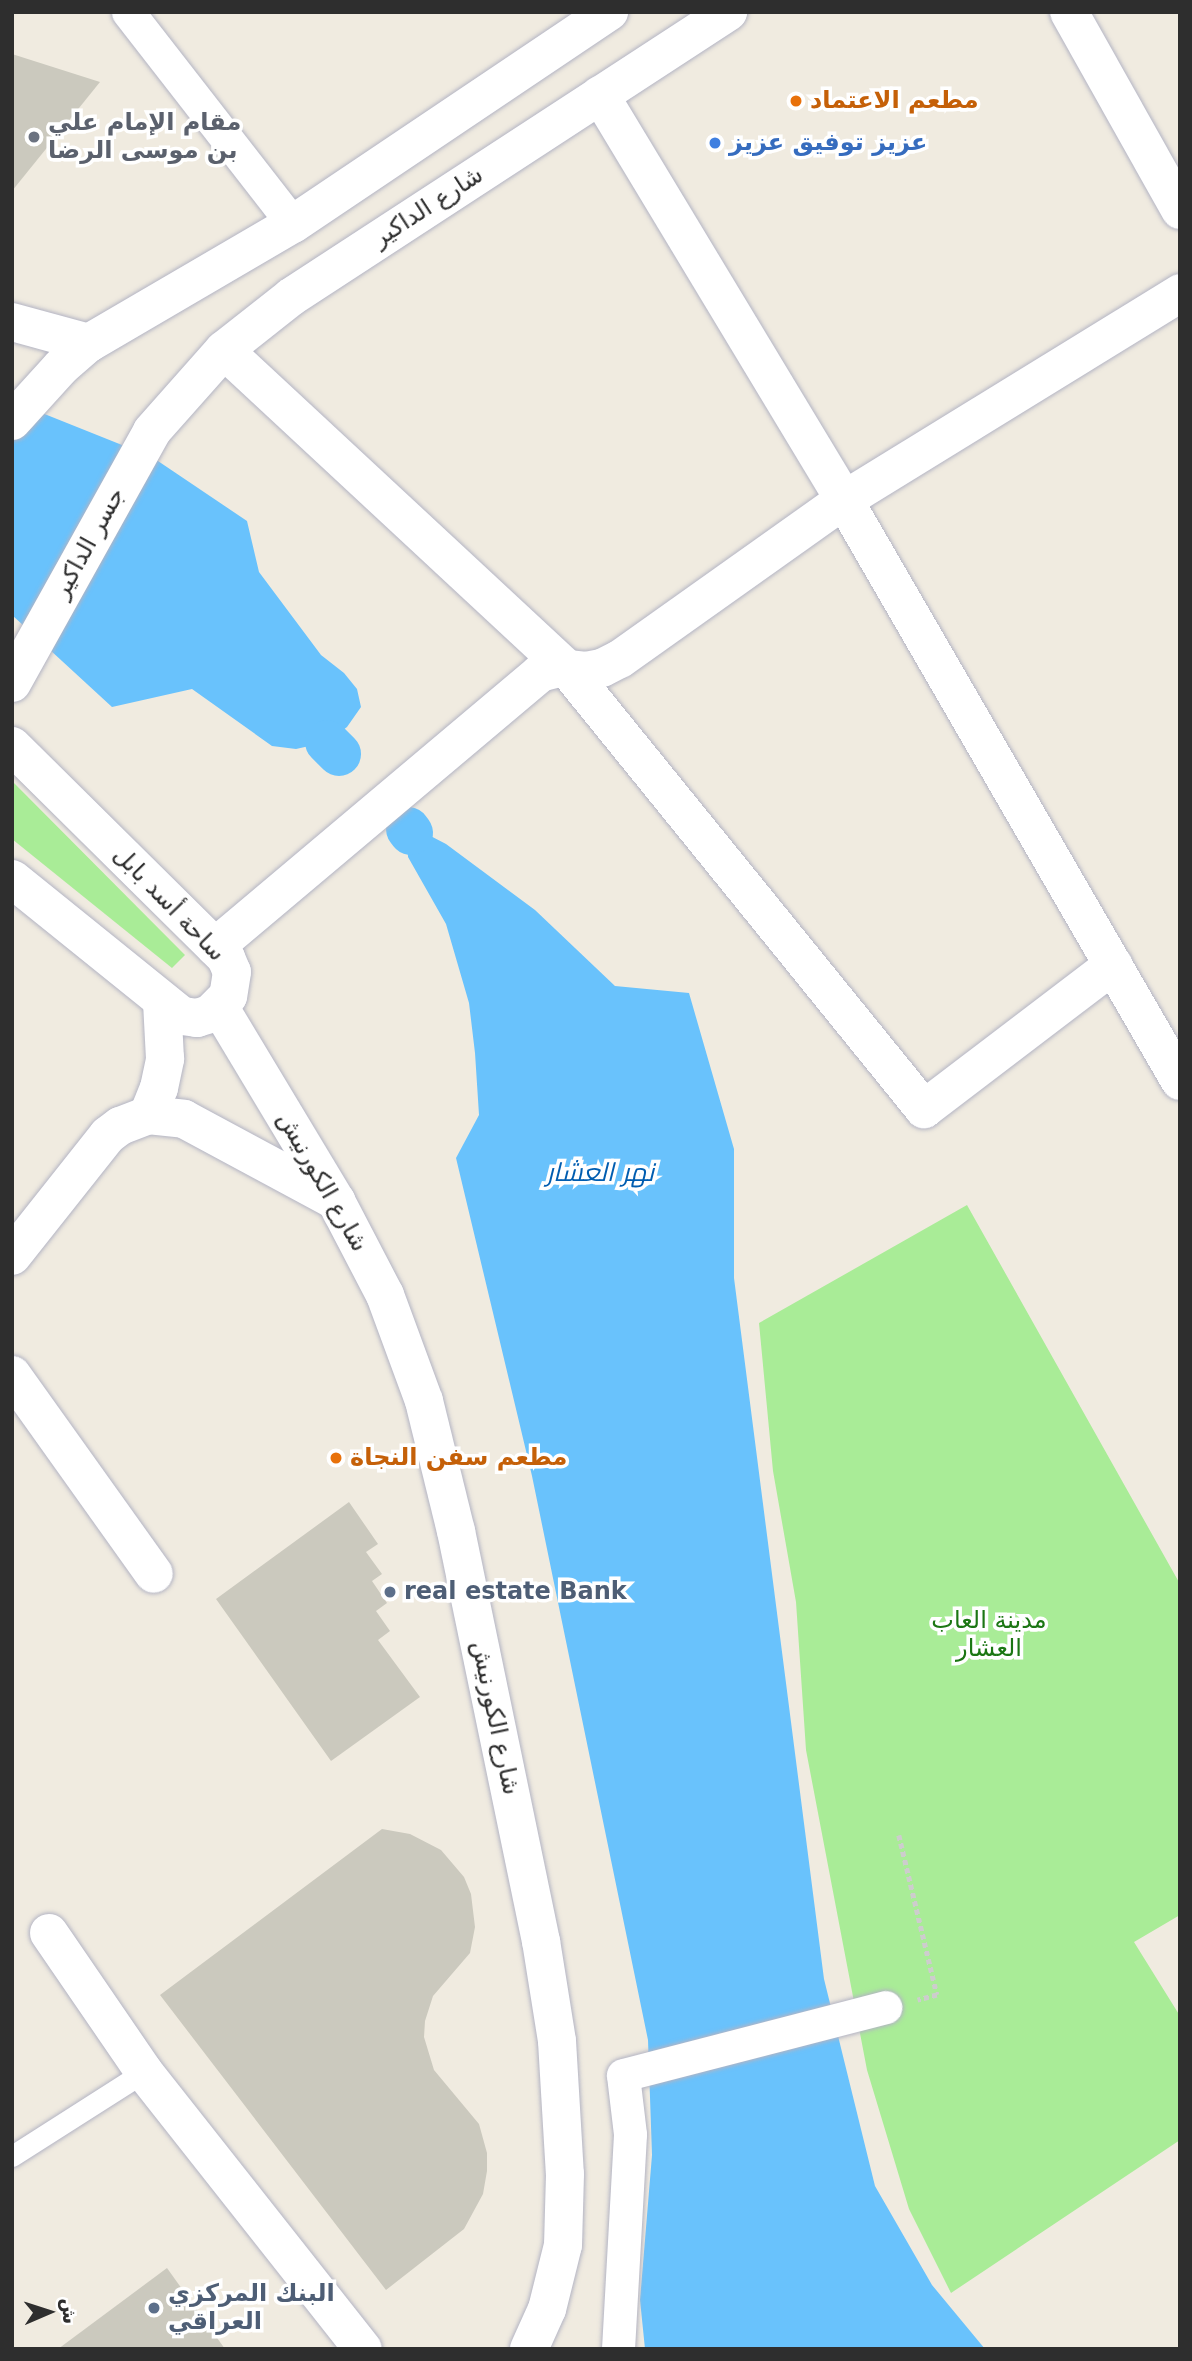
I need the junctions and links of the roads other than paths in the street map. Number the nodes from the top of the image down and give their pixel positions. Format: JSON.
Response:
{"nodes":[{"id":1,"x":128,"y":12,"type":"edge"},
{"id":2,"x":609,"y":12,"type":"edge"},
{"id":3,"x":728,"y":12,"type":"edge"},
{"id":4,"x":1069,"y":12,"type":"edge"},
{"id":5,"x":600,"y":95,"type":"junction"},
{"id":6,"x":1180,"y":210,"type":"edge"},
{"id":7,"x":293,"y":224,"type":"junction"},
{"id":8,"x":1180,"y":293,"type":"edge"},
{"id":9,"x":12,"y":322,"type":"edge"},
{"id":10,"x":224,"y":350,"type":"junction"},
{"id":11,"x":75,"y":355,"type":"junction"},
{"id":12,"x":12,"y":421,"type":"edge"},
{"id":13,"x":152,"y":431,"type":"joint"},
{"id":14,"x":844,"y":500,"type":"junction"},
{"id":15,"x":19,"y":669,"type":"edge"},
{"id":16,"x":569,"y":671,"type":"junction"},
{"id":17,"x":12,"y":746,"type":"edge"},
{"id":18,"x":12,"y":879,"type":"edge"},
{"id":19,"x":215,"y":947,"type":"junction"},
{"id":20,"x":1114,"y":965,"type":"junction"},
{"id":21,"x":162,"y":1001,"type":"junction"},
{"id":22,"x":220,"y":1008,"type":"junction"},
{"id":23,"x":1180,"y":1082,"type":"edge"},
{"id":24,"x":148,"y":1115,"type":"junction"},
{"id":25,"x":336,"y":1201,"type":"junction"},
{"id":26,"x":12,"y":1256,"type":"edge"},
{"id":27,"x":12,"y":1375,"type":"edge"},
{"id":28,"x":154,"y":1574,"type":"dead end"},
{"id":29,"x":49,"y":1933,"type":"dead end"},
{"id":30,"x":885,"y":2007,"type":"road end"},
{"id":31,"x":144,"y":2072,"type":"junction"},
{"id":32,"x":12,"y":2156,"type":"edge"},
{"id":33,"x":363,"y":2349,"type":"edge"},
{"id":34,"x":529,"y":2349,"type":"edge"},
{"id":35,"x":618,"y":2349,"type":"edge"}],
"edges":[{"from":1,"to":7,"type":"street"},
{"from":2,"to":7,"type":"street"},
{"from":3,"to":5,"type":"street","name":"شارع الداكير"},
{"from":4,"to":6,"type":"street"},
{"from":5,"to":10,"type":"street","name":"شارع الداكير"},
{"from":5,"to":14,"type":"street"},
{"from":7,"to":11,"type":"street"},
{"from":8,"to":14,"type":"street"},
{"from":9,"to":11,"type":"street"},
{"from":10,"to":13,"type":"street","name":"شارع الداكير"},
{"from":10,"to":16,"type":"street"},
{"from":11,"to":12,"type":"street"},
{"from":13,"to":15,"type":"street","name":"جسر الداكير"},
{"from":14,"to":16,"type":"street"},
{"from":14,"to":20,"type":"street"},
{"from":16,"to":19,"type":"street"},
{"from":16,"to":20,"type":"street"},
{"from":17,"to":19,"type":"street","name":"ساحة أسد بابل"},
{"from":18,"to":21,"type":"street"},
{"from":19,"to":22,"type":"street","name":"ساحة أسد بابل"},
{"from":20,"to":23,"type":"street"},
{"from":21,"to":22,"type":"street"},
{"from":21,"to":24,"type":"street"},
{"from":22,"to":25,"type":"street","name":"شارع الكورنيش"},
{"from":24,"to":25,"type":"street"},
{"from":24,"to":26,"type":"street"},
{"from":25,"to":34,"type":"street","name":"شارع الكورنيش"},
{"from":27,"to":28,"type":"street"},
{"from":29,"to":31,"type":"street"},
{"from":30,"to":35,"type":"street"},
{"from":31,"to":32,"type":"lane"},
{"from":31,"to":33,"type":"street"}]}
